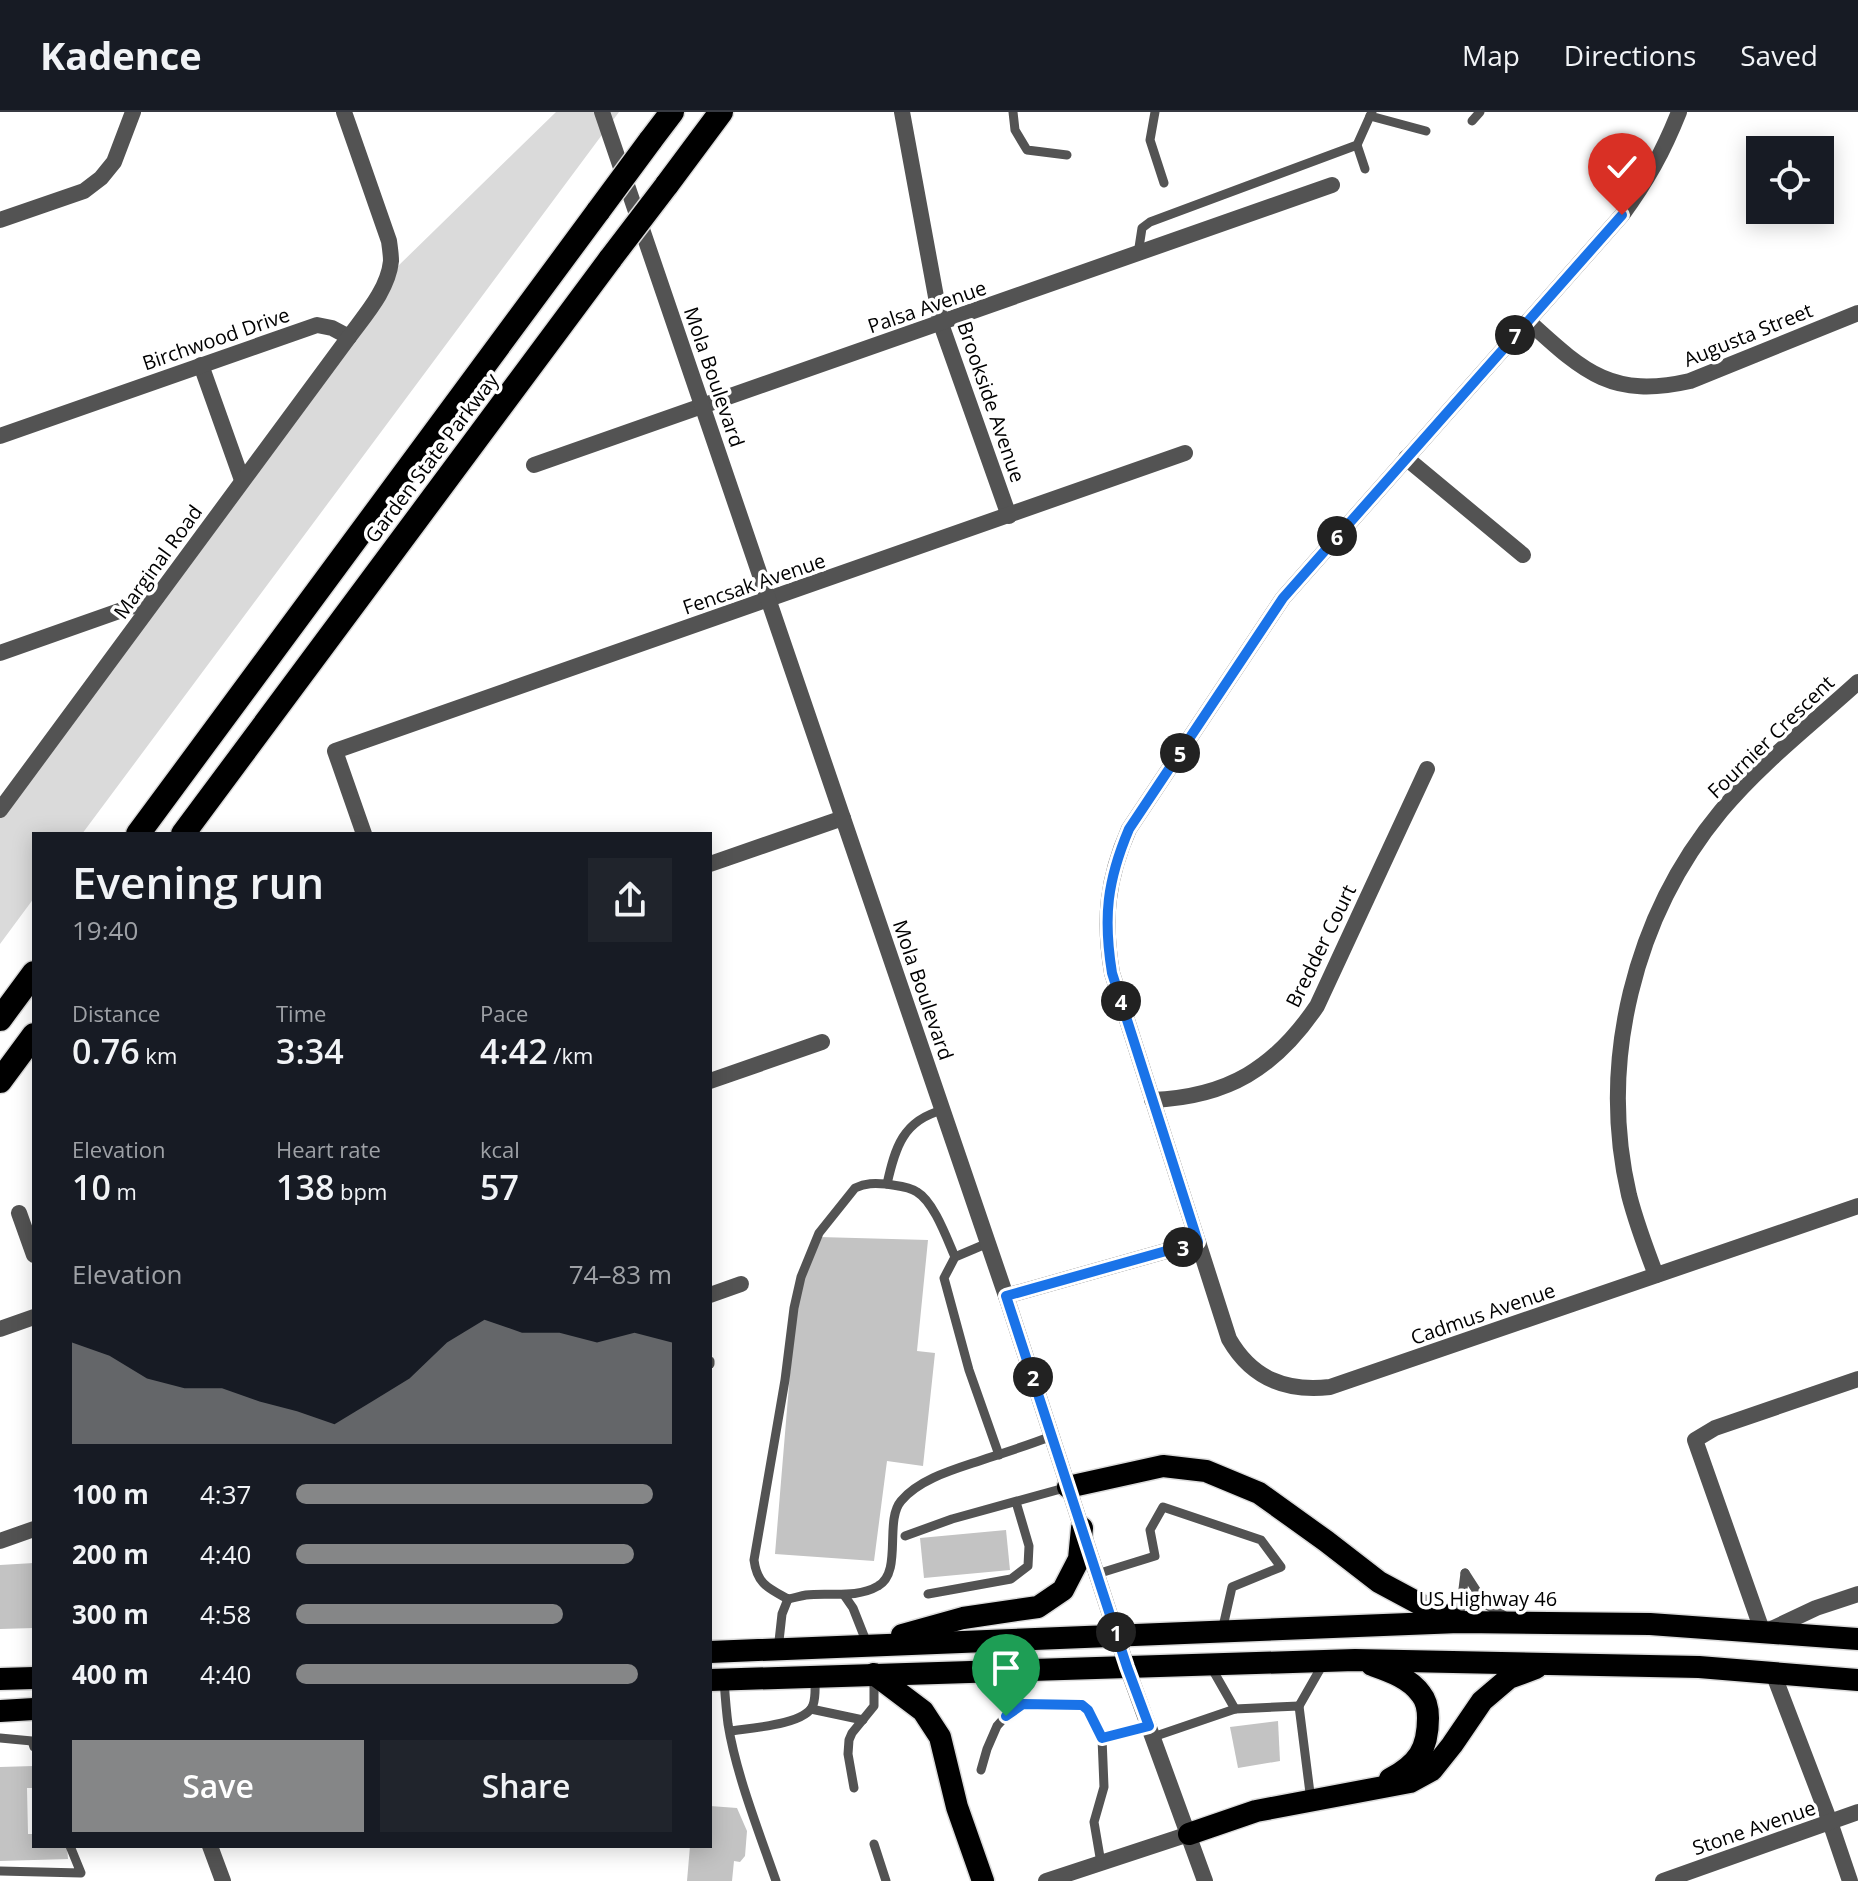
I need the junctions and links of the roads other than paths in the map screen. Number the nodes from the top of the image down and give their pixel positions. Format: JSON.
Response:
{"nodes":[{"id":1,"x":133,"y":112,"type":"edge"},
{"id":2,"x":344,"y":112,"type":"edge"},
{"id":3,"x":602,"y":112,"type":"edge"},
{"id":4,"x":672,"y":112,"type":"edge"},
{"id":5,"x":721,"y":112,"type":"edge"},
{"id":6,"x":902,"y":112,"type":"edge"},
{"id":7,"x":1013,"y":112,"type":"edge"},
{"id":8,"x":1155,"y":112,"type":"edge"},
{"id":9,"x":1480,"y":112,"type":"edge"},
{"id":10,"x":1679,"y":112,"type":"edge"},
{"id":11,"x":1371,"y":114,"type":"edge"},
{"id":12,"x":1472,"y":121,"type":"dead end"},
{"id":13,"x":1426,"y":131,"type":"dead end"},
{"id":14,"x":1357,"y":145,"type":"junction"},
{"id":15,"x":1067,"y":155,"type":"dead end"},
{"id":16,"x":1365,"y":169,"type":"dead end"},
{"id":17,"x":1164,"y":183,"type":"dead end"},
{"id":18,"x":1332,"y":185,"type":"dead end"},
{"id":19,"x":0,"y":220,"type":"edge"},
{"id":20,"x":1138,"y":254,"type":"junction"},
{"id":21,"x":1858,"y":313,"type":"edge"},
{"id":22,"x":1528,"y":321,"type":"junction"},
{"id":23,"x":941,"y":324,"type":"junction"},
{"id":24,"x":349,"y":337,"type":"junction"},
{"id":25,"x":201,"y":365,"type":"junction"},
{"id":26,"x":702,"y":405,"type":"junction"},
{"id":27,"x":0,"y":436,"type":"edge"},
{"id":28,"x":1185,"y":453,"type":"dead end"},
{"id":29,"x":1406,"y":458,"type":"junction"},
{"id":30,"x":534,"y":465,"type":"dead end"},
{"id":31,"x":242,"y":480,"type":"junction"},
{"id":32,"x":1009,"y":516,"type":"junction"},
{"id":33,"x":1523,"y":555,"type":"dead end"},
{"id":34,"x":156,"y":598,"type":"junction"},
{"id":35,"x":769,"y":601,"type":"junction"},
{"id":36,"x":0,"y":653,"type":"edge"},
{"id":37,"x":1858,"y":682,"type":"edge"},
{"id":38,"x":1427,"y":769,"type":"dead end"},
{"id":39,"x":0,"y":810,"type":"edge"},
{"id":40,"x":843,"y":818,"type":"junction"},
{"id":41,"x":139,"y":832,"type":"edge"},
{"id":42,"x":184,"y":832,"type":"edge"},
{"id":43,"x":363,"y":832,"type":"edge"},
{"id":44,"x":712,"y":863,"type":"edge"},
{"id":45,"x":32,"y":973,"type":"edge"},
{"id":46,"x":32,"y":974,"type":"edge"},
{"id":47,"x":0,"y":1008,"type":"edge"},
{"id":48,"x":0,"y":1019,"type":"edge"},
{"id":49,"x":32,"y":1038,"type":"edge"},
{"id":50,"x":822,"y":1042,"type":"dead end"},
{"id":51,"x":712,"y":1080,"type":"edge"},
{"id":52,"x":0,"y":1081,"type":"edge"},
{"id":53,"x":1152,"y":1100,"type":"junction"},
{"id":54,"x":943,"y":1110,"type":"junction"},
{"id":55,"x":887,"y":1184,"type":"junction"},
{"id":56,"x":1858,"y":1206,"type":"edge"},
{"id":57,"x":19,"y":1213,"type":"dead end"},
{"id":58,"x":1198,"y":1242,"type":"junction"},
{"id":59,"x":988,"y":1243,"type":"junction"},
{"id":60,"x":32,"y":1249,"type":"edge"},
{"id":61,"x":955,"y":1257,"type":"junction"},
{"id":62,"x":1656,"y":1275,"type":"junction"},
{"id":63,"x":741,"y":1284,"type":"dead end"},
{"id":64,"x":712,"y":1294,"type":"edge"},
{"id":65,"x":1006,"y":1296,"type":"junction"},
{"id":66,"x":32,"y":1318,"type":"edge"},
{"id":67,"x":0,"y":1329,"type":"edge"},
{"id":68,"x":1858,"y":1379,"type":"edge"},
{"id":69,"x":1052,"y":1436,"type":"junction"},
{"id":70,"x":999,"y":1455,"type":"junction"},
{"id":71,"x":1068,"y":1487,"type":"junction"},
{"id":72,"x":1016,"y":1502,"type":"junction"},
{"id":73,"x":1082,"y":1528,"type":"junction"},
{"id":74,"x":32,"y":1530,"type":"edge"},
{"id":75,"x":905,"y":1536,"type":"dead end"},
{"id":76,"x":0,"y":1541,"type":"edge"},
{"id":77,"x":1097,"y":1574,"type":"junction"},
{"id":78,"x":928,"y":1594,"type":"dead end"},
{"id":79,"x":1858,"y":1594,"type":"edge"},
{"id":80,"x":844,"y":1595,"type":"junction"},
{"id":81,"x":788,"y":1599,"type":"junction"},
{"id":82,"x":1459,"y":1622,"type":"junction"},
{"id":83,"x":1516,"y":1623,"type":"junction"},
{"id":84,"x":1222,"y":1631,"type":"junction"},
{"id":85,"x":1763,"y":1633,"type":"junction"},
{"id":86,"x":1117,"y":1636,"type":"junction"},
{"id":87,"x":1858,"y":1639,"type":"edge"},
{"id":88,"x":868,"y":1646,"type":"junction"},
{"id":89,"x":778,"y":1650,"type":"junction"},
{"id":90,"x":712,"y":1652,"type":"edge"},
{"id":91,"x":1355,"y":1660,"type":"junction"},
{"id":92,"x":1325,"y":1661,"type":"junction"},
{"id":93,"x":1552,"y":1663,"type":"junction"},
{"id":94,"x":1209,"y":1664,"type":"junction"},
{"id":95,"x":1127,"y":1667,"type":"junction"},
{"id":96,"x":1011,"y":1671,"type":"junction"},
{"id":97,"x":1773,"y":1673,"type":"junction"},
{"id":98,"x":874,"y":1674,"type":"junction"},
{"id":99,"x":815,"y":1676,"type":"junction"},
{"id":100,"x":32,"y":1678,"type":"edge"},
{"id":101,"x":0,"y":1679,"type":"edge"},
{"id":102,"x":717,"y":1680,"type":"edge"},
{"id":103,"x":1858,"y":1680,"type":"edge"},
{"id":104,"x":1023,"y":1704,"type":"junction"},
{"id":105,"x":1299,"y":1706,"type":"junction"},
{"id":106,"x":32,"y":1709,"type":"edge"},
{"id":107,"x":811,"y":1709,"type":"junction"},
{"id":108,"x":1235,"y":1709,"type":"junction"},
{"id":109,"x":0,"y":1711,"type":"edge"},
{"id":110,"x":863,"y":1720,"type":"junction"},
{"id":111,"x":730,"y":1731,"type":"junction"},
{"id":112,"x":1151,"y":1732,"type":"junction"},
{"id":113,"x":0,"y":1738,"type":"edge"},
{"id":114,"x":1102,"y":1738,"type":"junction"},
{"id":115,"x":32,"y":1741,"type":"edge"},
{"id":116,"x":981,"y":1770,"type":"dead end"},
{"id":117,"x":854,"y":1788,"type":"dead end"},
{"id":118,"x":1372,"y":1789,"type":"junction"},
{"id":119,"x":1311,"y":1801,"type":"junction"},
{"id":120,"x":1858,"y":1812,"type":"edge"},
{"id":121,"x":1830,"y":1822,"type":"junction"},
{"id":122,"x":1189,"y":1834,"type":"junction"},
{"id":123,"x":874,"y":1844,"type":"dead end"},
{"id":124,"x":71,"y":1848,"type":"edge"},
{"id":125,"x":211,"y":1848,"type":"edge"},
{"id":126,"x":1101,"y":1863,"type":"junction"},
{"id":127,"x":0,"y":1871,"type":"edge"},
{"id":128,"x":223,"y":1881,"type":"edge"},
{"id":129,"x":776,"y":1881,"type":"edge"},
{"id":130,"x":886,"y":1881,"type":"edge"},
{"id":131,"x":983,"y":1881,"type":"edge"},
{"id":132,"x":1046,"y":1881,"type":"edge"},
{"id":133,"x":1205,"y":1881,"type":"edge"},
{"id":134,"x":1663,"y":1881,"type":"edge"},
{"id":135,"x":1850,"y":1881,"type":"edge"}],
"edges":[{"from":1,"to":19,"type":"street"},
{"from":2,"to":24,"type":"street"},
{"from":3,"to":26,"type":"street","name":"Mola Boulevard"},
{"from":4,"to":41,"type":"highway","name":"Garden State Parkway","bridge":true},
{"from":5,"to":42,"type":"highway","name":"Garden State Parkway","bridge":true},
{"from":6,"to":23,"type":"street","name":"Brookside Avenue"},
{"from":7,"to":15,"type":"lane"},
{"from":8,"to":17,"type":"lane"},
{"from":9,"to":12,"type":"lane"},
{"from":10,"to":22,"type":"street","name":"Cadmus Avenue"},
{"from":11,"to":13,"type":"lane"},
{"from":11,"to":14,"type":"lane"},
{"from":14,"to":16,"type":"lane"},
{"from":14,"to":20,"type":"lane"},
{"from":18,"to":20,"type":"street","name":"Palsa Avenue"},
{"from":20,"to":23,"type":"street","name":"Palsa Avenue"},
{"from":21,"to":22,"type":"street","name":"Augusta Street"},
{"from":22,"to":29,"type":"street","name":"Cadmus Avenue"},
{"from":23,"to":26,"type":"street","name":"Palsa Avenue"},
{"from":23,"to":32,"type":"street","name":"Brookside Avenue"},
{"from":24,"to":25,"type":"street","name":"Birchwood Drive"},
{"from":24,"to":31,"type":"street","name":"Marginal Road"},
{"from":25,"to":27,"type":"street","name":"Birchwood Drive"},
{"from":25,"to":31,"type":"street"},
{"from":26,"to":30,"type":"street","name":"Palsa Avenue"},
{"from":26,"to":35,"type":"street","name":"Mola Boulevard"},
{"from":28,"to":32,"type":"street","name":"Fencsak Avenue"},
{"from":29,"to":33,"type":"street"},
{"from":29,"to":53,"type":"street","name":"Cadmus Avenue"},
{"from":31,"to":34,"type":"street","name":"Marginal Road"},
{"from":32,"to":35,"type":"street","name":"Fencsak Avenue"},
{"from":34,"to":36,"type":"street"},
{"from":34,"to":39,"type":"street","name":"Marginal Road"},
{"from":35,"to":40,"type":"street","name":"Mola Boulevard"},
{"from":35,"to":43,"type":"street","name":"Fencsak Avenue"},
{"from":37,"to":62,"type":"street","name":"Fournier Crescent"},
{"from":38,"to":53,"type":"street","name":"Bredder Court"},
{"from":40,"to":44,"type":"street"},
{"from":40,"to":54,"type":"street","name":"Mola Boulevard"},
{"from":45,"to":47,"type":"highway"},
{"from":46,"to":48,"type":"highway"},
{"from":49,"to":52,"type":"highway"},
{"from":50,"to":51,"type":"street"},
{"from":53,"to":58,"type":"street","name":"Cadmus Avenue"},
{"from":54,"to":55,"type":"lane"},
{"from":54,"to":59,"type":"street","name":"Mola Boulevard"},
{"from":55,"to":61,"type":"lane"},
{"from":55,"to":81,"type":"lane"},
{"from":56,"to":62,"type":"street","name":"Cadmus Avenue"},
{"from":57,"to":60,"type":"street"},
{"from":58,"to":62,"type":"street","name":"Cadmus Avenue"},
{"from":58,"to":65,"type":"street"},
{"from":59,"to":61,"type":"lane"},
{"from":59,"to":65,"type":"street","name":"Mola Boulevard"},
{"from":61,"to":70,"type":"lane"},
{"from":63,"to":64,"type":"street"},
{"from":65,"to":69,"type":"street","name":"Mola Boulevard"},
{"from":66,"to":67,"type":"street"},
{"from":68,"to":85,"type":"street"},
{"from":69,"to":70,"type":"lane"},
{"from":69,"to":71,"type":"street","name":"Mola Boulevard"},
{"from":70,"to":80,"type":"lane"},
{"from":71,"to":72,"type":"lane"},
{"from":71,"to":73,"type":"street","name":"Mola Boulevard"},
{"from":71,"to":82,"type":"highway"},
{"from":72,"to":75,"type":"lane"},
{"from":72,"to":78,"type":"lane"},
{"from":73,"to":77,"type":"street","name":"Mola Boulevard"},
{"from":73,"to":88,"type":"highway"},
{"from":74,"to":76,"type":"street"},
{"from":77,"to":84,"type":"lane"},
{"from":77,"to":86,"type":"street","name":"Mola Boulevard"},
{"from":79,"to":85,"type":"street"},
{"from":80,"to":81,"type":"lane"},
{"from":80,"to":88,"type":"lane"},
{"from":81,"to":89,"type":"lane"},
{"from":82,"to":83,"type":"highway","name":"US Highway 46"},
{"from":82,"to":83,"type":"lane"},
{"from":82,"to":84,"type":"highway","name":"US Highway 46"},
{"from":83,"to":85,"type":"highway","name":"US Highway 46"},
{"from":84,"to":86,"type":"highway","name":"US Highway 46"},
{"from":85,"to":87,"type":"highway","name":"US Highway 46"},
{"from":86,"to":88,"type":"highway","name":"US Highway 46"},
{"from":86,"to":95,"type":"street","name":"Mola Boulevard"},
{"from":88,"to":89,"type":"highway"},
{"from":89,"to":90,"type":"highway"},
{"from":91,"to":92,"type":"highway"},
{"from":91,"to":93,"type":"highway"},
{"from":91,"to":118,"type":"highway"},
{"from":92,"to":94,"type":"highway"},
{"from":92,"to":105,"type":"lane"},
{"from":93,"to":97,"type":"highway"},
{"from":93,"to":118,"type":"highway"},
{"from":94,"to":95,"type":"highway"},
{"from":94,"to":108,"type":"lane"},
{"from":95,"to":96,"type":"highway"},
{"from":95,"to":112,"type":"street","name":"Mola Boulevard"},
{"from":96,"to":98,"type":"highway"},
{"from":96,"to":104,"type":"lane"},
{"from":97,"to":103,"type":"highway"},
{"from":97,"to":121,"type":"street"},
{"from":98,"to":99,"type":"highway"},
{"from":98,"to":110,"type":"lane"},
{"from":98,"to":131,"type":"highway"},
{"from":99,"to":102,"type":"highway"},
{"from":99,"to":107,"type":"lane"},
{"from":100,"to":101,"type":"highway"},
{"from":102,"to":111,"type":"lane"},
{"from":104,"to":114,"type":"lane"},
{"from":104,"to":116,"type":"lane"},
{"from":105,"to":108,"type":"lane"},
{"from":105,"to":119,"type":"lane"},
{"from":106,"to":109,"type":"highway"},
{"from":107,"to":110,"type":"lane"},
{"from":107,"to":111,"type":"lane"},
{"from":108,"to":112,"type":"lane"},
{"from":110,"to":117,"type":"lane"},
{"from":111,"to":129,"type":"lane"},
{"from":112,"to":114,"type":"lane"},
{"from":112,"to":122,"type":"street","name":"Mola Boulevard"},
{"from":113,"to":115,"type":"lane"},
{"from":114,"to":126,"type":"lane"},
{"from":118,"to":119,"type":"highway"},
{"from":119,"to":122,"type":"highway"},
{"from":120,"to":121,"type":"street","name":"Stone Avenue"},
{"from":121,"to":134,"type":"street","name":"Stone Avenue"},
{"from":121,"to":135,"type":"street"},
{"from":122,"to":126,"type":"street"},
{"from":122,"to":133,"type":"street","name":"Mola Boulevard"},
{"from":123,"to":130,"type":"lane"},
{"from":124,"to":127,"type":"lane"},
{"from":125,"to":128,"type":"street"},
{"from":126,"to":132,"type":"street"}]}
